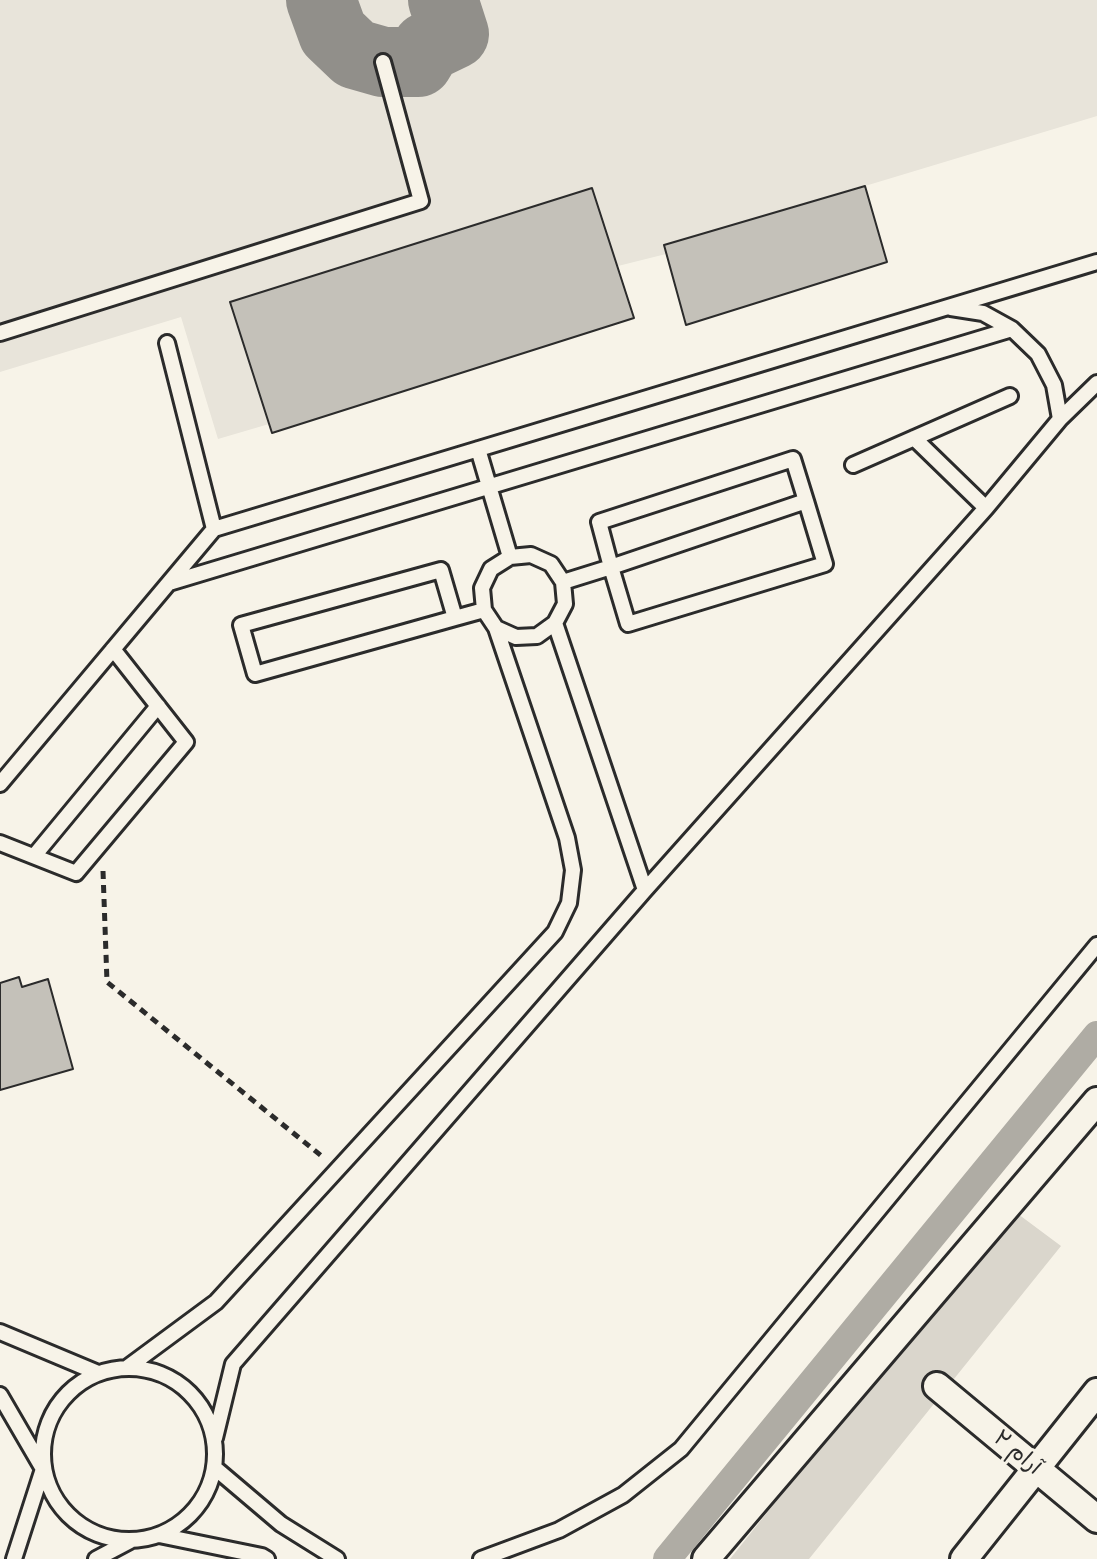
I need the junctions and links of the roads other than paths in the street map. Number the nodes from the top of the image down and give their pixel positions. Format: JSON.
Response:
{"nodes":[{"id":1,"x":383,"y":62,"type":"dead end"},
{"id":2,"x":1096,"y":263,"type":"edge"},
{"id":3,"x":948,"y":307,"type":"junction"},
{"id":4,"x":1012,"y":329,"type":"junction"},
{"id":5,"x":0,"y":333,"type":"edge"},
{"id":6,"x":167,"y":343,"type":"dead end"},
{"id":7,"x":1097,"y":383,"type":"edge"},
{"id":8,"x":1010,"y":396,"type":"dead end"},
{"id":9,"x":1060,"y":419,"type":"junction"},
{"id":10,"x":914,"y":438,"type":"junction"},
{"id":11,"x":478,"y":449,"type":"junction"},
{"id":12,"x":853,"y":465,"type":"dead end"},
{"id":13,"x":488,"y":486,"type":"junction"},
{"id":14,"x":806,"y":501,"type":"junction"},
{"id":15,"x":986,"y":508,"type":"junction"},
{"id":16,"x":214,"y":529,"type":"junction"},
{"id":17,"x":510,"y":557,"type":"junction"},
{"id":18,"x":611,"y":567,"type":"junction"},
{"id":19,"x":563,"y":582,"type":"junction"},
{"id":20,"x":168,"y":583,"type":"junction"},
{"id":21,"x":484,"y":610,"type":"junction"},
{"id":22,"x":455,"y":618,"type":"junction"},
{"id":23,"x":555,"y":623,"type":"junction"},
{"id":24,"x":496,"y":628,"type":"junction"},
{"id":25,"x":113,"y":649,"type":"junction"},
{"id":26,"x":158,"y":706,"type":"junction"},
{"id":27,"x":0,"y":784,"type":"edge"},
{"id":28,"x":0,"y":843,"type":"edge"},
{"id":29,"x":34,"y":856,"type":"junction"},
{"id":30,"x":645,"y":890,"type":"junction"},
{"id":31,"x":1097,"y":945,"type":"edge"},
{"id":32,"x":1097,"y":1101,"type":"edge"},
{"id":33,"x":0,"y":1332,"type":"edge"},
{"id":34,"x":128,"y":1367,"type":"junction"},
{"id":35,"x":98,"y":1373,"type":"junction"},
{"id":36,"x":937,"y":1386,"type":"dead end"},
{"id":37,"x":1097,"y":1392,"type":"edge"},
{"id":38,"x":0,"y":1395,"type":"edge"},
{"id":39,"x":215,"y":1438,"type":"junction"},
{"id":40,"x":215,"y":1468,"type":"junction"},
{"id":41,"x":43,"y":1469,"type":"junction"},
{"id":42,"x":1037,"y":1469,"type":"junction"},
{"id":43,"x":1097,"y":1519,"type":"edge"},
{"id":44,"x":159,"y":1535,"type":"junction"},
{"id":45,"x":130,"y":1541,"type":"junction"},
{"id":46,"x":14,"y":1559,"type":"edge"},
{"id":47,"x":96,"y":1559,"type":"edge"},
{"id":48,"x":267,"y":1559,"type":"edge"},
{"id":49,"x":337,"y":1559,"type":"edge"},
{"id":50,"x":481,"y":1559,"type":"edge"},
{"id":51,"x":706,"y":1559,"type":"edge"},
{"id":52,"x":964,"y":1559,"type":"edge"}],
"edges":[{"from":1,"to":5,"type":"lane"},
{"from":2,"to":3,"type":"lane"},
{"from":3,"to":4,"type":"lane"},
{"from":3,"to":11,"type":"lane"},
{"from":4,"to":9,"type":"lane"},
{"from":4,"to":13,"type":"lane"},
{"from":6,"to":16,"type":"lane"},
{"from":7,"to":9,"type":"lane"},
{"from":8,"to":10,"type":"lane"},
{"from":9,"to":15,"type":"lane"},
{"from":10,"to":12,"type":"lane"},
{"from":10,"to":15,"type":"lane"},
{"from":11,"to":13,"type":"lane"},
{"from":11,"to":16,"type":"lane"},
{"from":13,"to":17,"type":"lane"},
{"from":13,"to":20,"type":"lane"},
{"from":14,"to":18,"type":"lane"},
{"from":14,"to":18,"type":"lane"},
{"from":14,"to":18,"type":"lane"},
{"from":15,"to":30,"type":"lane"},
{"from":16,"to":20,"type":"lane"},
{"from":17,"to":19,"type":"lane"},
{"from":17,"to":21,"type":"lane"},
{"from":18,"to":19,"type":"lane"},
{"from":19,"to":23,"type":"lane"},
{"from":20,"to":25,"type":"lane"},
{"from":21,"to":22,"type":"lane"},
{"from":21,"to":24,"type":"lane"},
{"from":22,"to":22,"type":"lane"},
{"from":23,"to":24,"type":"lane"},
{"from":23,"to":30,"type":"lane"},
{"from":24,"to":34,"type":"lane"},
{"from":25,"to":26,"type":"lane"},
{"from":25,"to":27,"type":"lane"},
{"from":26,"to":29,"type":"lane"},
{"from":26,"to":29,"type":"lane"},
{"from":28,"to":29,"type":"lane"},
{"from":30,"to":39,"type":"lane"},
{"from":31,"to":50,"type":"lane"},
{"from":32,"to":51,"type":"street"},
{"from":33,"to":35,"type":"lane"},
{"from":34,"to":35,"type":"lane"},
{"from":34,"to":39,"type":"lane"},
{"from":35,"to":41,"type":"lane"},
{"from":36,"to":42,"type":"street","name":"آرام ۲"},
{"from":37,"to":42,"type":"street"},
{"from":38,"to":41,"type":"lane"},
{"from":39,"to":40,"type":"lane"},
{"from":40,"to":44,"type":"lane"},
{"from":40,"to":49,"type":"lane"},
{"from":41,"to":45,"type":"lane"},
{"from":41,"to":46,"type":"lane"},
{"from":42,"to":43,"type":"street","name":"آرام ۲"},
{"from":42,"to":52,"type":"street"},
{"from":44,"to":45,"type":"lane"},
{"from":44,"to":48,"type":"lane"},
{"from":45,"to":47,"type":"lane"}]}
